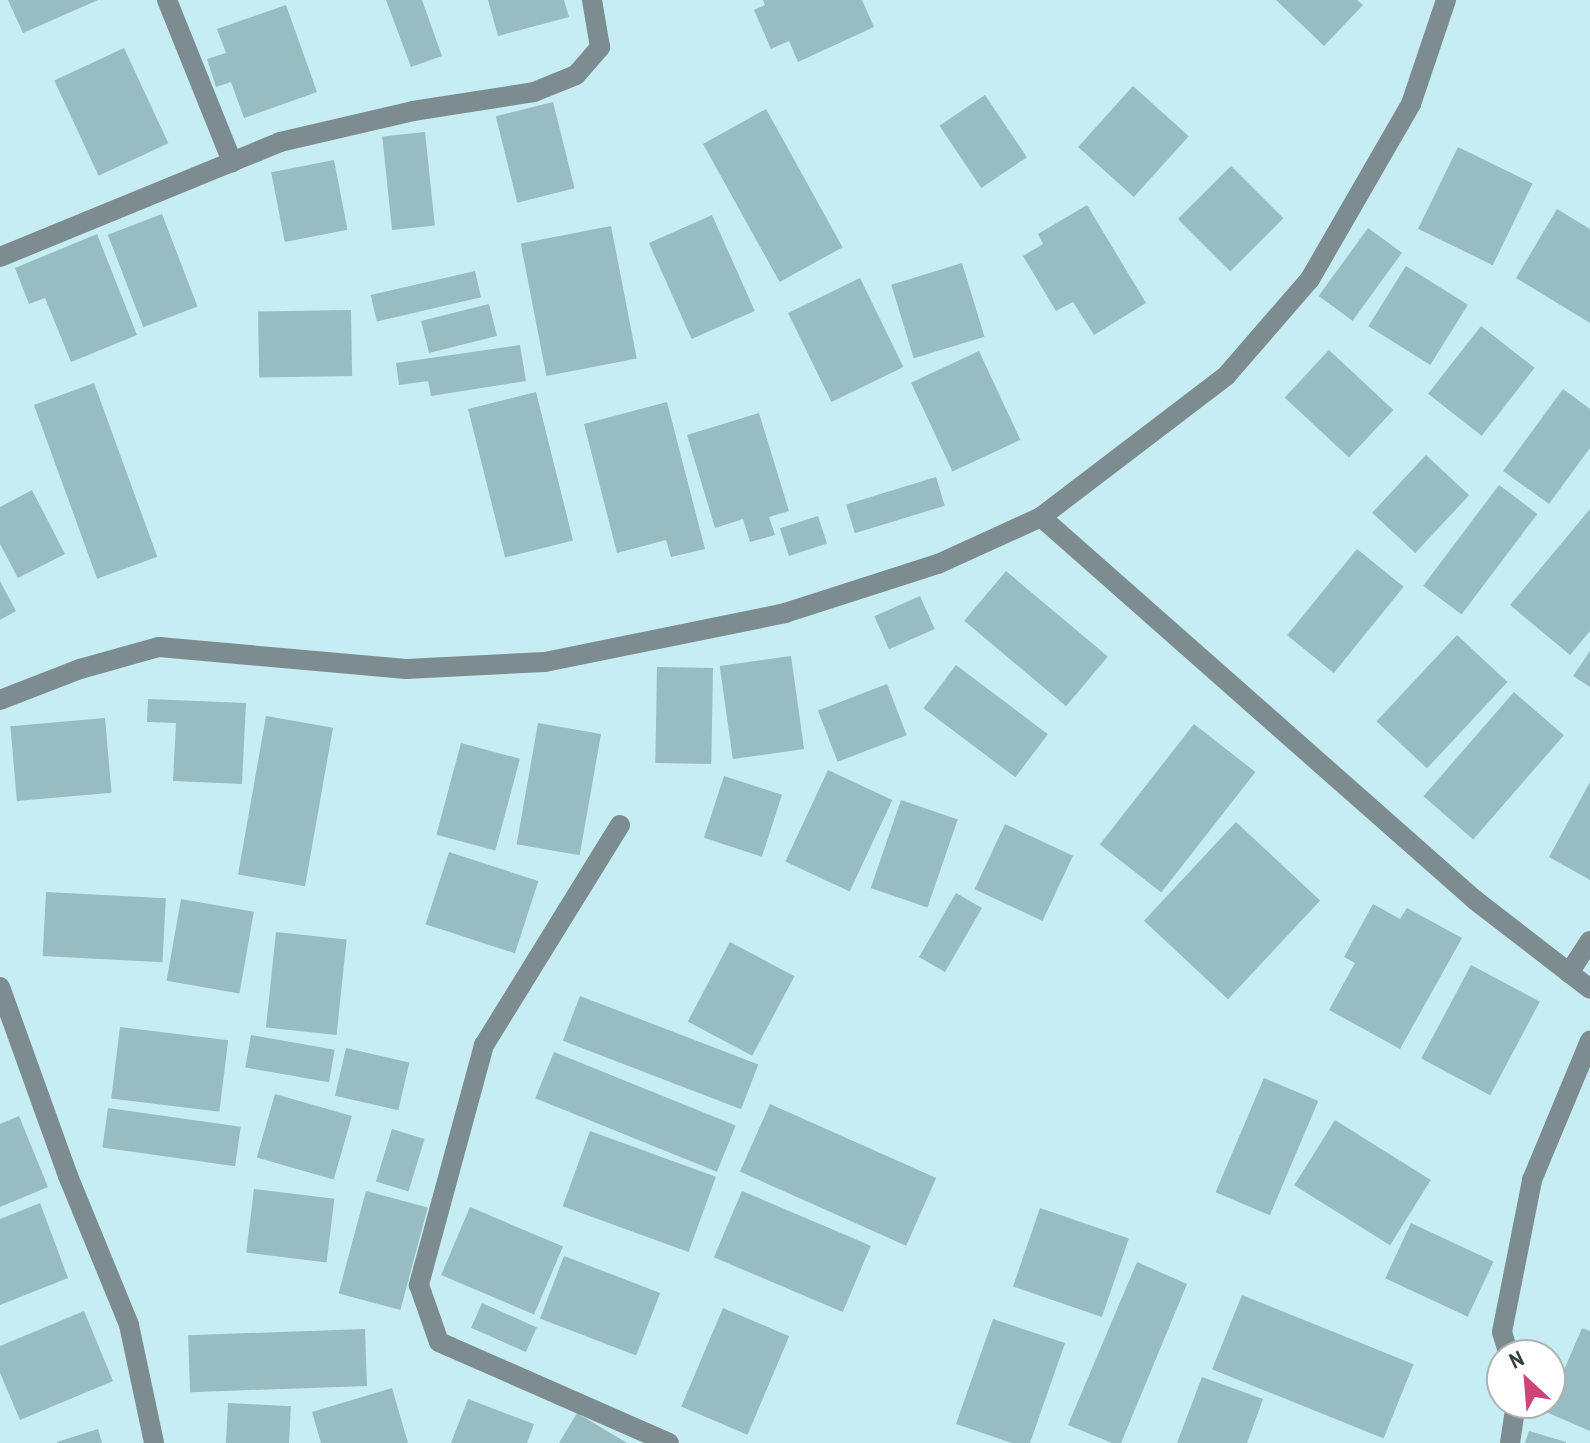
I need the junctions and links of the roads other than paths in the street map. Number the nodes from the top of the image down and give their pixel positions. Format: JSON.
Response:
{"nodes":[{"id":1,"x":167,"y":0,"type":"edge"},
{"id":2,"x":592,"y":0,"type":"edge"},
{"id":3,"x":1446,"y":0,"type":"edge"},
{"id":4,"x":232,"y":162,"type":"junction"},
{"id":5,"x":0,"y":257,"type":"edge"},
{"id":6,"x":1041,"y":517,"type":"junction"},
{"id":7,"x":0,"y":700,"type":"edge"},
{"id":8,"x":620,"y":825,"type":"dead end"},
{"id":9,"x":1590,"y":941,"type":"edge"},
{"id":10,"x":1569,"y":973,"type":"junction"},
{"id":11,"x":0,"y":987,"type":"edge"},
{"id":12,"x":1590,"y":989,"type":"edge"},
{"id":13,"x":1590,"y":1041,"type":"edge"},
{"id":14,"x":1504,"y":1339,"type":"edge"},
{"id":15,"x":1514,"y":1419,"type":"edge"},
{"id":16,"x":154,"y":1443,"type":"edge"},
{"id":17,"x":669,"y":1443,"type":"edge"},
{"id":18,"x":1510,"y":1443,"type":"edge"}],
"edges":[{"from":1,"to":4,"type":"street"},
{"from":2,"to":4,"type":"street"},
{"from":3,"to":6,"type":"street"},
{"from":4,"to":5,"type":"street"},
{"from":6,"to":7,"type":"street"},
{"from":6,"to":10,"type":"street"},
{"from":8,"to":17,"type":"street"},
{"from":9,"to":10,"type":"street"},
{"from":10,"to":12,"type":"street"},
{"from":11,"to":16,"type":"street"},
{"from":13,"to":14,"type":"street"},
{"from":15,"to":18,"type":"street"}]}
